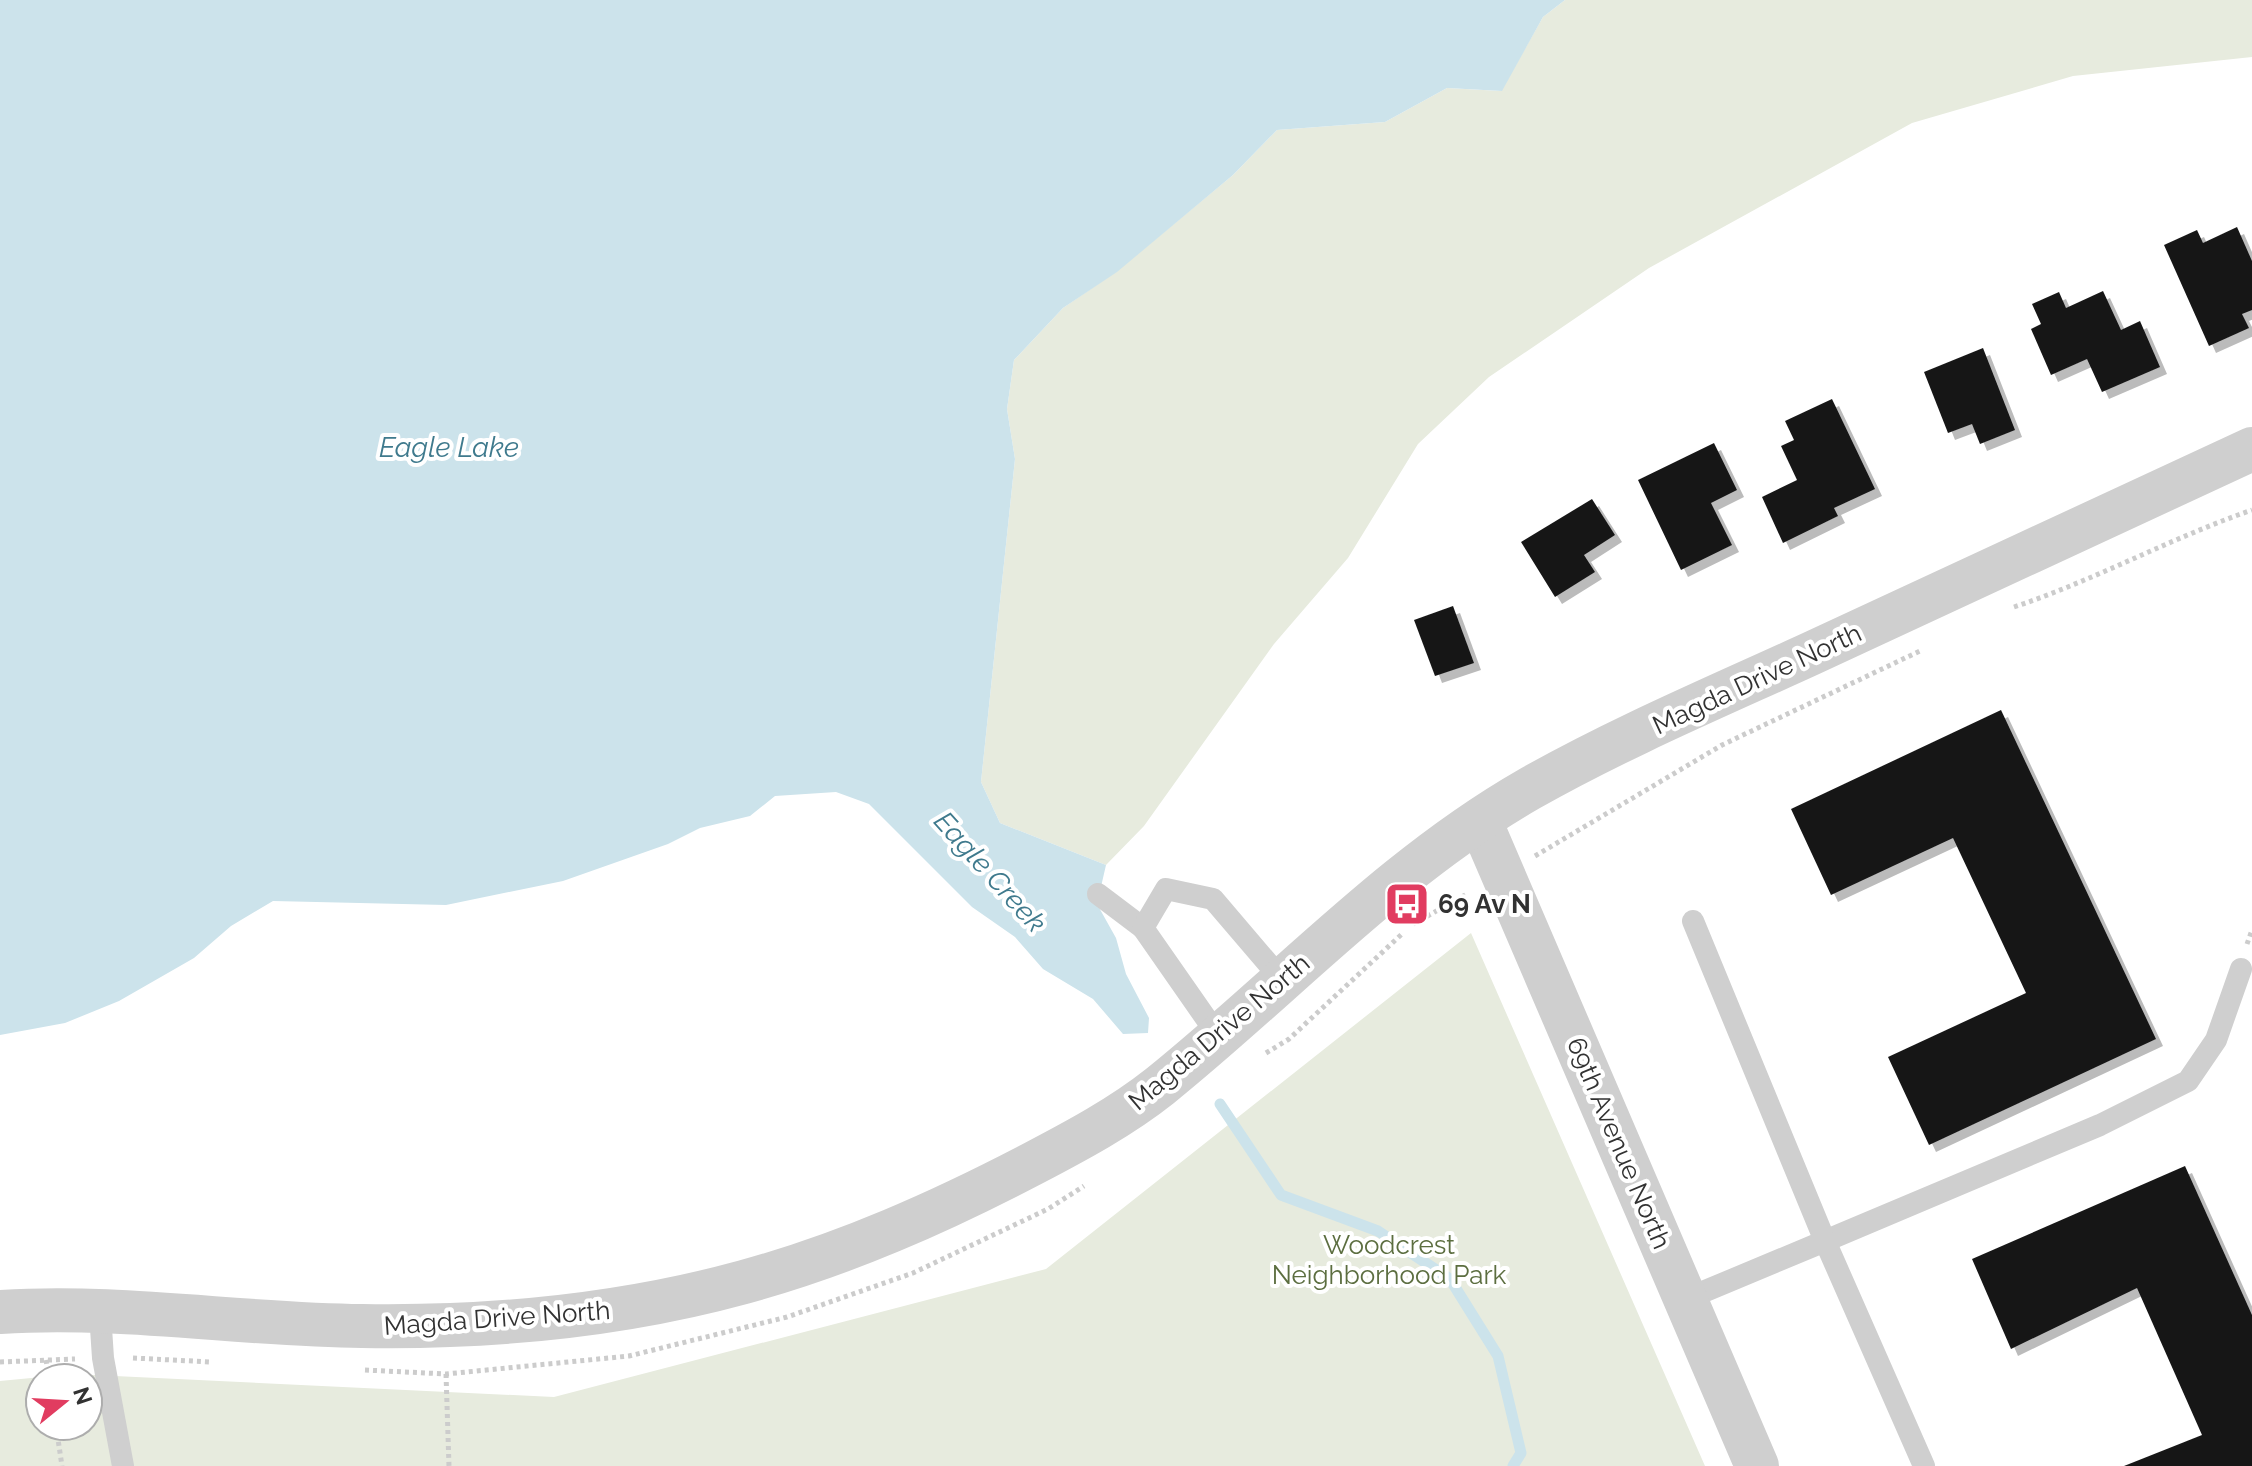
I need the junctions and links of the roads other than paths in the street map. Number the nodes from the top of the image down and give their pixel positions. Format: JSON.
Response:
{"nodes":[{"id":1,"x":2252,"y":449,"type":"edge"},
{"id":2,"x":1480,"y":821,"type":"junction"},
{"id":3,"x":1098,"y":894,"type":"dead end"},
{"id":4,"x":1693,"y":921,"type":"dead end"},
{"id":5,"x":1143,"y":928,"type":"junction"},
{"id":6,"x":2241,"y":969,"type":"dead end"},
{"id":7,"x":1283,"y":981,"type":"junction"},
{"id":8,"x":1219,"y":1037,"type":"junction"},
{"id":9,"x":1825,"y":1241,"type":"junction"},
{"id":10,"x":1686,"y":1299,"type":"junction"},
{"id":11,"x":0,"y":1312,"type":"edge"},
{"id":12,"x":100,"y":1313,"type":"junction"},
{"id":13,"x":123,"y":1466,"type":"edge"},
{"id":14,"x":1757,"y":1466,"type":"edge"},
{"id":15,"x":1924,"y":1466,"type":"edge"}],
"edges":[{"from":1,"to":2,"type":"street","name":"Magda Drive North"},
{"from":2,"to":7,"type":"street","name":"Magda Drive North"},
{"from":2,"to":10,"type":"street","name":"69th Avenue North"},
{"from":3,"to":5,"type":"lane"},
{"from":4,"to":9,"type":"lane"},
{"from":5,"to":7,"type":"lane"},
{"from":5,"to":8,"type":"lane"},
{"from":6,"to":9,"type":"lane"},
{"from":7,"to":8,"type":"street","name":"Magda Drive North"},
{"from":8,"to":12,"type":"street","name":"Magda Drive North"},
{"from":9,"to":10,"type":"lane"},
{"from":9,"to":15,"type":"lane"},
{"from":10,"to":14,"type":"street","name":"69th Avenue North"},
{"from":11,"to":12,"type":"street","name":"Magda Drive North"},
{"from":12,"to":13,"type":"lane"}]}
